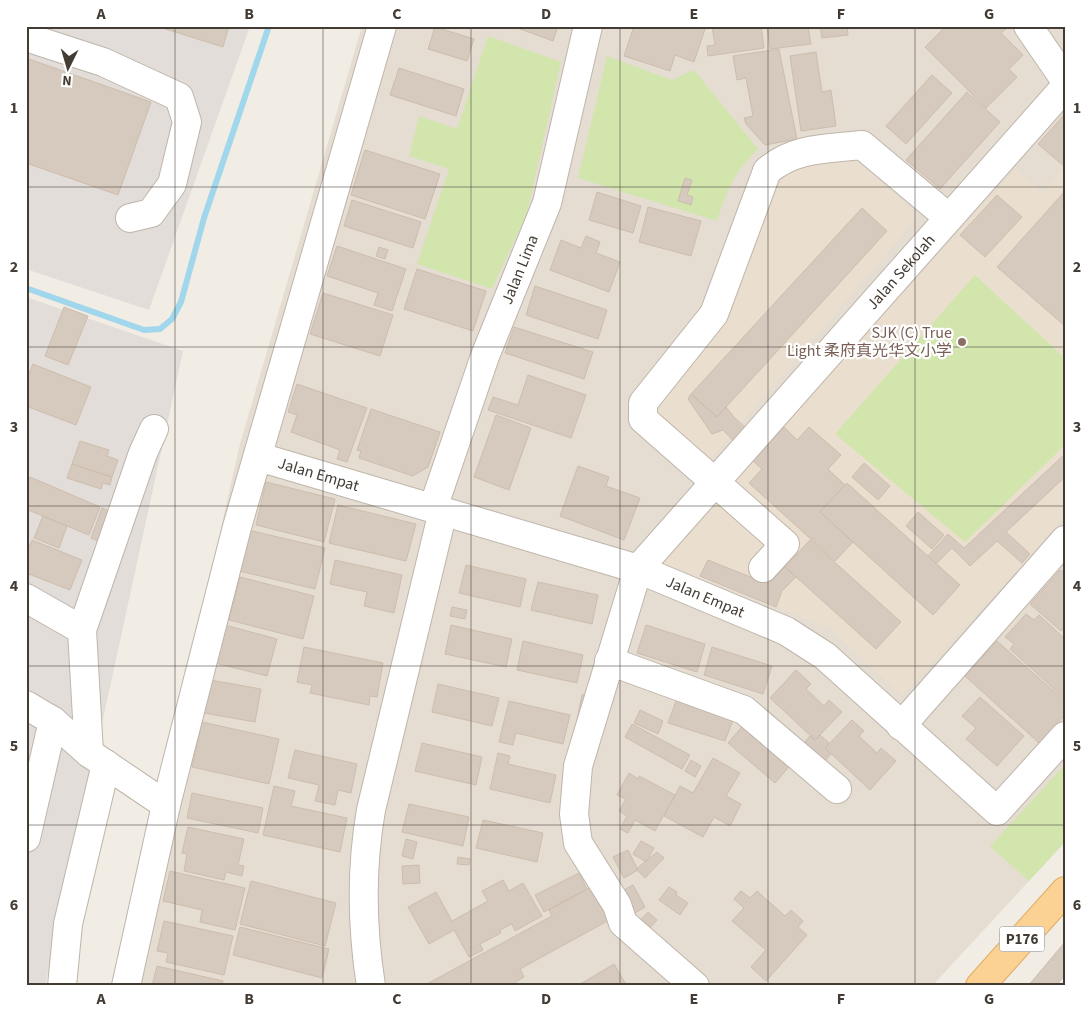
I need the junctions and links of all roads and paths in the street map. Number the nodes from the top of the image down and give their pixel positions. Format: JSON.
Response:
{"nodes":[{"id":1,"x":382,"y":26,"type":"edge"},
{"id":2,"x":588,"y":26,"type":"edge"},
{"id":3,"x":1028,"y":26,"type":"edge"},
{"id":4,"x":26,"y":38,"type":"edge"},
{"id":5,"x":1065,"y":80,"type":"edge"},
{"id":6,"x":1065,"y":87,"type":"edge"},
{"id":7,"x":130,"y":218,"type":"dead end"},
{"id":8,"x":949,"y":218,"type":"junction"},
{"id":9,"x":154,"y":429,"type":"dead end"},
{"id":10,"x":259,"y":457,"type":"junction"},
{"id":11,"x":715,"y":482,"type":"junction"},
{"id":12,"x":438,"y":510,"type":"junction"},
{"id":13,"x":1065,"y":540,"type":"edge"},
{"id":14,"x":763,"y":568,"type":"dead end"},
{"id":15,"x":638,"y":569,"type":"junction"},
{"id":16,"x":26,"y":598,"type":"edge"},
{"id":17,"x":82,"y":630,"type":"junction"},
{"id":18,"x":609,"y":661,"type":"junction"},
{"id":19,"x":26,"y":705,"type":"edge"},
{"id":20,"x":53,"y":721,"type":"junction"},
{"id":21,"x":901,"y":726,"type":"junction"},
{"id":22,"x":1065,"y":736,"type":"edge"},
{"id":23,"x":98,"y":759,"type":"junction"},
{"id":24,"x":837,"y":789,"type":"dead end"},
{"id":25,"x":166,"y":805,"type":"junction"},
{"id":26,"x":26,"y":838,"type":"edge"},
{"id":27,"x":1065,"y":892,"type":"edge"},
{"id":28,"x":62,"y":986,"type":"edge"},
{"id":29,"x":126,"y":986,"type":"edge"},
{"id":30,"x":372,"y":986,"type":"edge"},
{"id":31,"x":695,"y":986,"type":"edge"},
{"id":32,"x":980,"y":986,"type":"edge"}],
"edges":[{"from":1,"to":10,"type":"street"},
{"from":2,"to":12,"type":"street","name":"Jalan Lima"},
{"from":3,"to":5,"type":"street"},
{"from":4,"to":7,"type":"street"},
{"from":6,"to":8,"type":"street","name":"Jalan Sekolah"},
{"from":8,"to":11,"type":"street","name":"Jalan Sekolah"},
{"from":8,"to":11,"type":"street"},
{"from":9,"to":17,"type":"street"},
{"from":10,"to":12,"type":"street","name":"Jalan Empat"},
{"from":10,"to":25,"type":"street"},
{"from":11,"to":14,"type":"street"},
{"from":11,"to":15,"type":"street","name":"Jalan Sekolah"},
{"from":12,"to":15,"type":"street","name":"Jalan Empat"},
{"from":12,"to":30,"type":"street","name":"Jalan Lima"},
{"from":13,"to":21,"type":"street"},
{"from":15,"to":18,"type":"street"},
{"from":15,"to":21,"type":"street","name":"Jalan Empat"},
{"from":16,"to":17,"type":"street"},
{"from":17,"to":23,"type":"street"},
{"from":18,"to":24,"type":"street"},
{"from":18,"to":31,"type":"street"},
{"from":19,"to":20,"type":"street"},
{"from":20,"to":23,"type":"street"},
{"from":20,"to":26,"type":"street"},
{"from":21,"to":22,"type":"street","name":"Jalan Empat"},
{"from":23,"to":25,"type":"street"},
{"from":23,"to":28,"type":"street"},
{"from":25,"to":29,"type":"street"},
{"from":27,"to":32,"type":"main road","number":"P176"}]}
